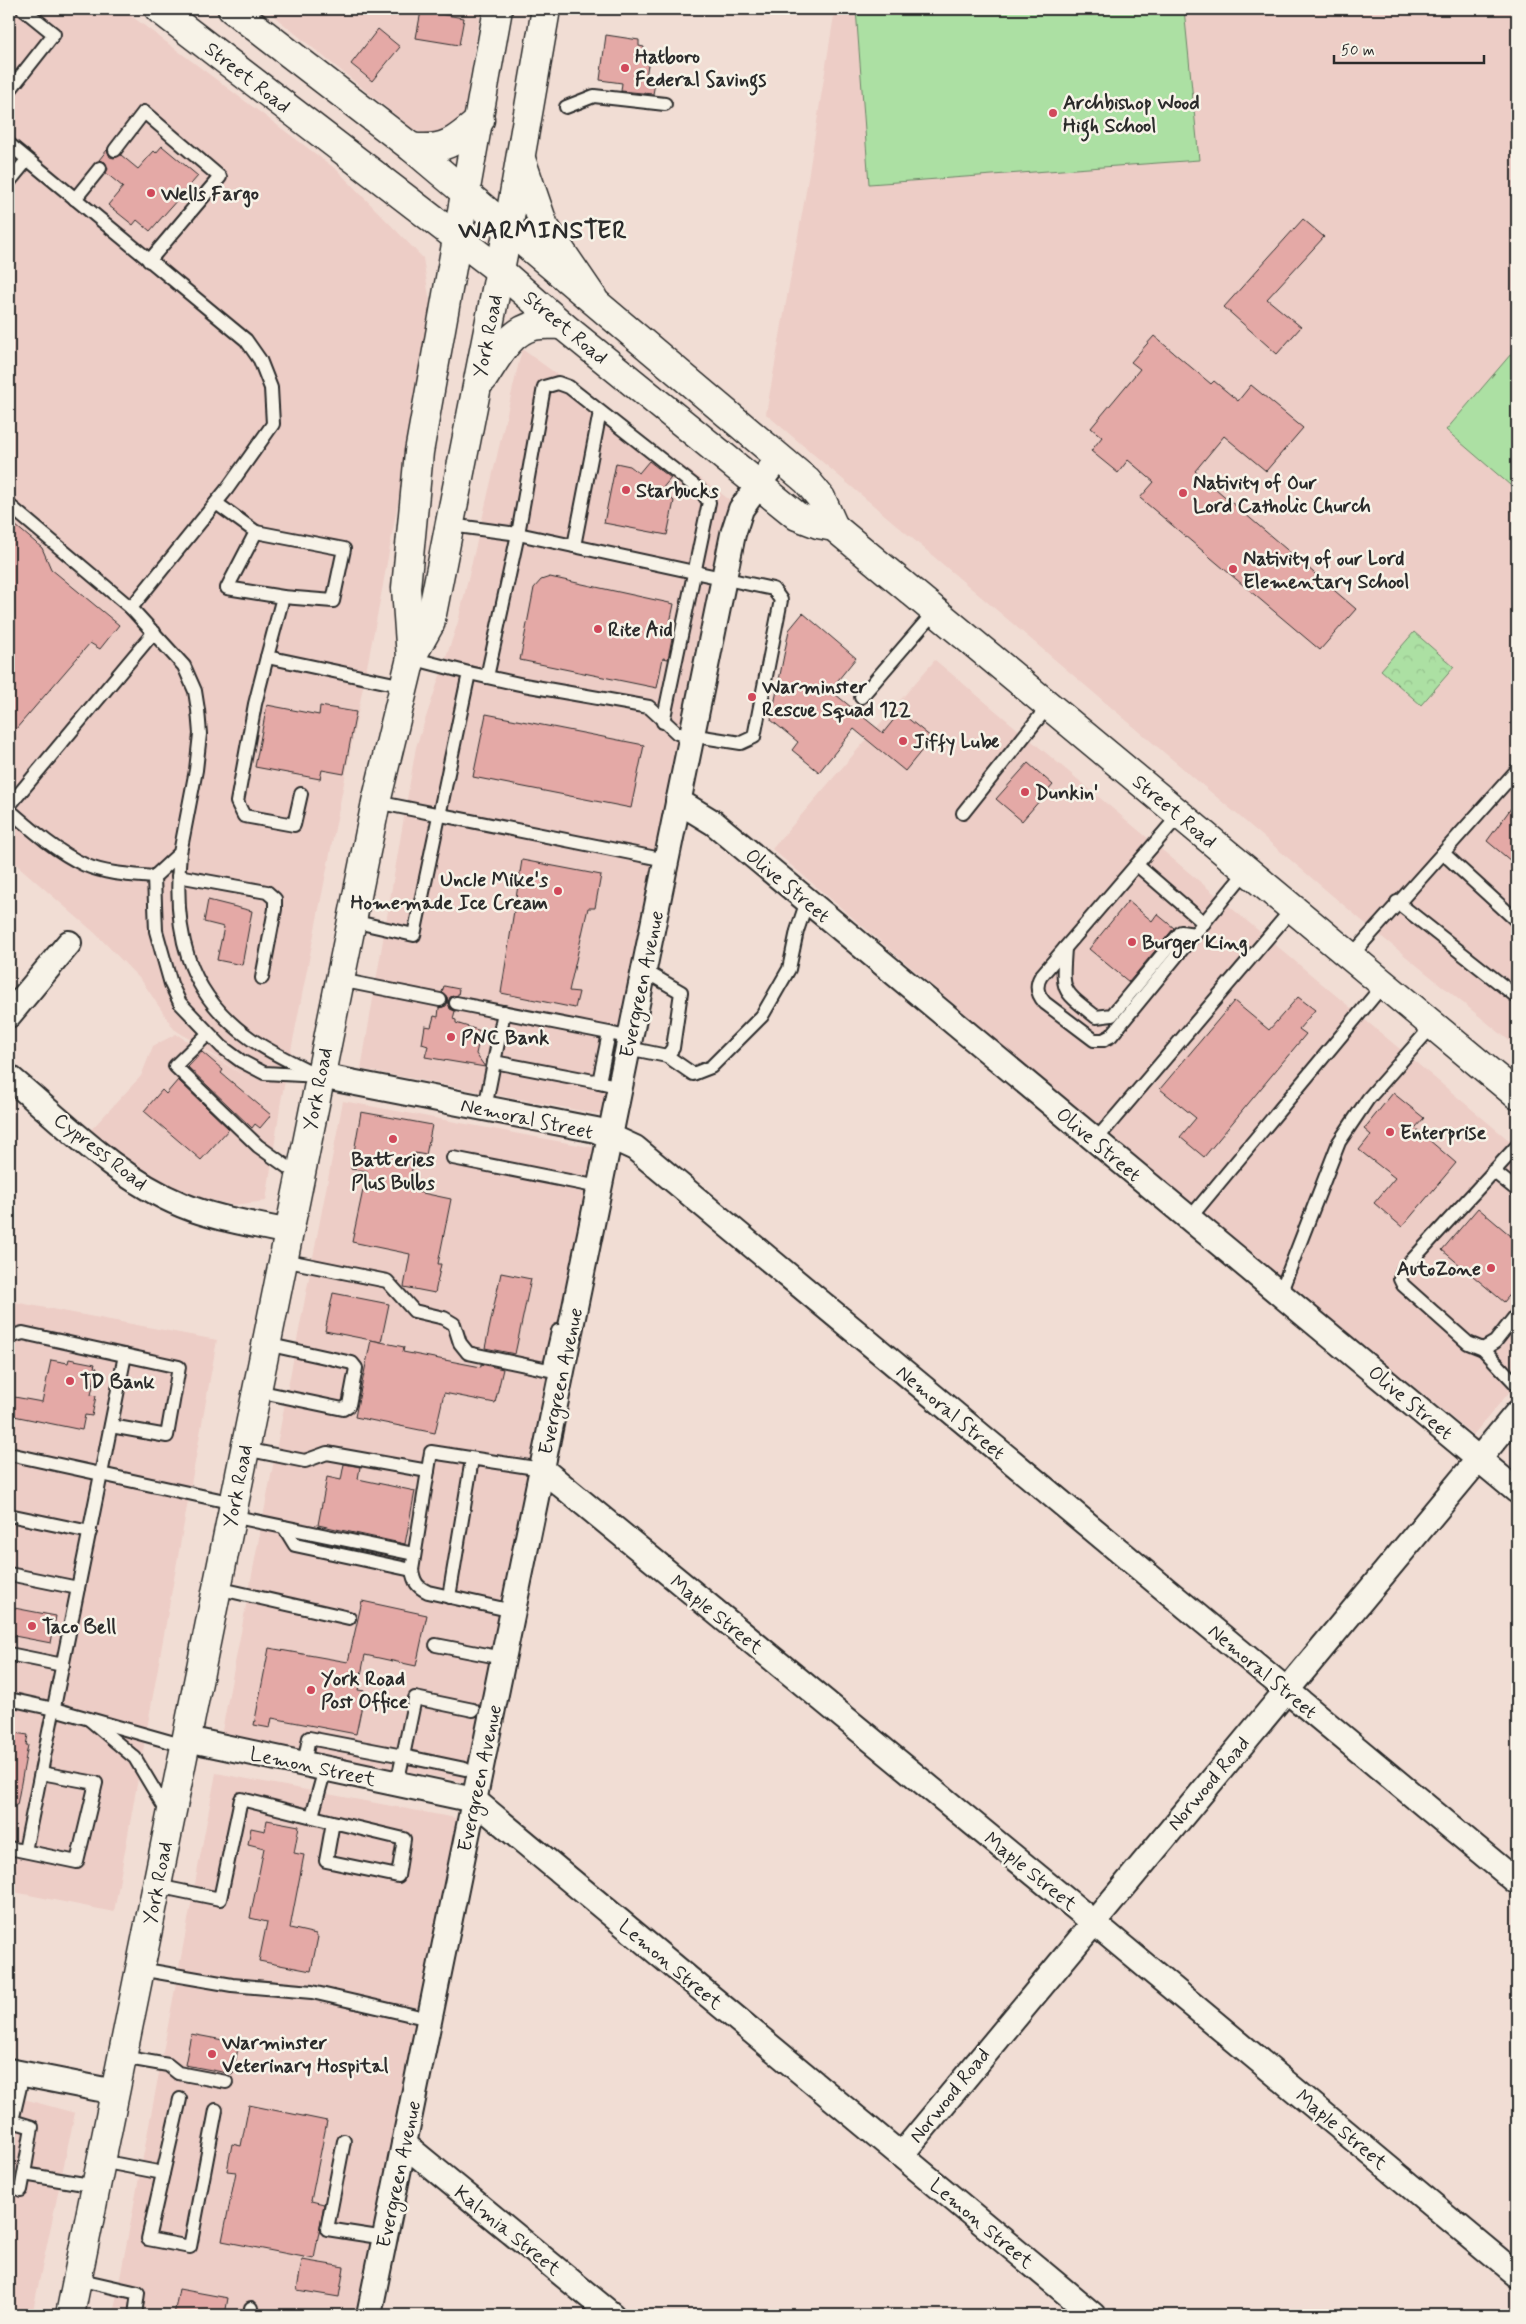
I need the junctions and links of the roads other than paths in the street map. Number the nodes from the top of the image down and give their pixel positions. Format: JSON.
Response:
{"nodes":[{"id":1,"x":23,"y":9,"type":"edge"},
{"id":2,"x":159,"y":9,"type":"edge"},
{"id":3,"x":232,"y":9,"type":"edge"},
{"id":4,"x":498,"y":9,"type":"edge"},
{"id":5,"x":546,"y":9,"type":"edge"},
{"id":6,"x":9,"y":91,"type":"edge"},
{"id":7,"x":665,"y":104,"type":"dead end"},
{"id":8,"x":566,"y":107,"type":"dead end"},
{"id":9,"x":480,"y":120,"type":"junction"},
{"id":10,"x":9,"y":144,"type":"edge"},
{"id":11,"x":411,"y":148,"type":"junction"},
{"id":12,"x":114,"y":150,"type":"dead end"},
{"id":13,"x":521,"y":157,"type":"junction"},
{"id":14,"x":28,"y":160,"type":"junction"},
{"id":15,"x":100,"y":168,"type":"dead end"},
{"id":16,"x":9,"y":182,"type":"edge"},
{"id":17,"x":466,"y":194,"type":"junction"},
{"id":18,"x":75,"y":199,"type":"junction"},
{"id":19,"x":508,"y":229,"type":"junction"},
{"id":20,"x":456,"y":238,"type":"junction"},
{"id":21,"x":149,"y":261,"type":"junction"},
{"id":22,"x":500,"y":270,"type":"junction"},
{"id":23,"x":593,"y":298,"type":"junction"},
{"id":24,"x":562,"y":325,"type":"junction"},
{"id":25,"x":476,"y":391,"type":"junction"},
{"id":26,"x":600,"y":412,"type":"junction"},
{"id":27,"x":778,"y":458,"type":"junction"},
{"id":28,"x":758,"y":486,"type":"junction"},
{"id":29,"x":216,"y":503,"type":"junction"},
{"id":30,"x":9,"y":505,"type":"edge"},
{"id":31,"x":450,"y":525,"type":"junction"},
{"id":32,"x":834,"y":527,"type":"junction"},
{"id":33,"x":256,"y":532,"type":"junction"},
{"id":34,"x":518,"y":534,"type":"junction"},
{"id":35,"x":574,"y":546,"type":"junction"},
{"id":36,"x":694,"y":572,"type":"junction"},
{"id":37,"x":724,"y":578,"type":"junction"},
{"id":38,"x":282,"y":597,"type":"junction"},
{"id":39,"x":131,"y":608,"type":"junction"},
{"id":40,"x":935,"y":611,"type":"junction"},
{"id":41,"x":154,"y":632,"type":"junction"},
{"id":42,"x":267,"y":656,"type":"junction"},
{"id":43,"x":410,"y":658,"type":"junction"},
{"id":44,"x":469,"y":673,"type":"junction"},
{"id":45,"x":487,"y":677,"type":"junction"},
{"id":46,"x":404,"y":686,"type":"junction"},
{"id":47,"x":861,"y":697,"type":"dead end"},
{"id":48,"x":1049,"y":706,"type":"junction"},
{"id":49,"x":663,"y":722,"type":"junction"},
{"id":50,"x":691,"y":736,"type":"junction"},
{"id":51,"x":1517,"y":770,"type":"edge"},
{"id":52,"x":301,"y":794,"type":"dead end"},
{"id":53,"x":678,"y":801,"type":"junction"},
{"id":54,"x":376,"y":802,"type":"junction"},
{"id":55,"x":9,"y":806,"type":"edge"},
{"id":56,"x":9,"y":810,"type":"edge"},
{"id":57,"x":963,"y":813,"type":"dead end"},
{"id":58,"x":1180,"y":814,"type":"junction"},
{"id":59,"x":439,"y":816,"type":"junction"},
{"id":60,"x":180,"y":853,"type":"junction"},
{"id":61,"x":1443,"y":853,"type":"junction"},
{"id":62,"x":666,"y":860,"type":"junction"},
{"id":63,"x":1137,"y":864,"type":"junction"},
{"id":64,"x":1247,"y":870,"type":"junction"},
{"id":65,"x":178,"y":876,"type":"junction"},
{"id":66,"x":154,"y":877,"type":"junction"},
{"id":67,"x":807,"y":901,"type":"junction"},
{"id":68,"x":1397,"y":902,"type":"junction"},
{"id":69,"x":1293,"y":908,"type":"junction"},
{"id":70,"x":352,"y":921,"type":"junction"},
{"id":71,"x":1517,"y":921,"type":"edge"},
{"id":72,"x":1204,"y":923,"type":"junction"},
{"id":73,"x":1195,"y":934,"type":"junction"},
{"id":74,"x":69,"y":943,"type":"dead end"},
{"id":75,"x":1065,"y":948,"type":"junction"},
{"id":76,"x":1351,"y":956,"type":"junction"},
{"id":77,"x":644,"y":970,"type":"junction"},
{"id":78,"x":262,"y":978,"type":"dead end"},
{"id":79,"x":340,"y":980,"type":"junction"},
{"id":80,"x":1384,"y":984,"type":"junction"},
{"id":81,"x":1517,"y":997,"type":"edge"},
{"id":82,"x":440,"y":1000,"type":"dead end"},
{"id":83,"x":456,"y":1003,"type":"dead end"},
{"id":84,"x":504,"y":1012,"type":"junction"},
{"id":85,"x":9,"y":1014,"type":"edge"},
{"id":86,"x":1433,"y":1025,"type":"junction"},
{"id":87,"x":609,"y":1033,"type":"junction"},
{"id":88,"x":208,"y":1034,"type":"junction"},
{"id":89,"x":628,"y":1048,"type":"junction"},
{"id":90,"x":667,"y":1056,"type":"junction"},
{"id":91,"x":494,"y":1062,"type":"junction"},
{"id":92,"x":9,"y":1076,"type":"edge"},
{"id":93,"x":320,"y":1076,"type":"junction"},
{"id":94,"x":609,"y":1085,"type":"junction"},
{"id":95,"x":1517,"y":1095,"type":"edge"},
{"id":96,"x":485,"y":1108,"type":"junction"},
{"id":97,"x":610,"y":1137,"type":"junction"},
{"id":98,"x":1095,"y":1141,"type":"junction"},
{"id":99,"x":1517,"y":1146,"type":"edge"},
{"id":100,"x":453,"y":1158,"type":"dead end"},
{"id":101,"x":1493,"y":1171,"type":"junction"},
{"id":102,"x":300,"y":1176,"type":"junction"},
{"id":103,"x":599,"y":1187,"type":"junction"},
{"id":104,"x":1517,"y":1190,"type":"edge"},
{"id":105,"x":1189,"y":1220,"type":"junction"},
{"id":106,"x":289,"y":1232,"type":"junction"},
{"id":107,"x":283,"y":1260,"type":"junction"},
{"id":108,"x":1280,"y":1294,"type":"junction"},
{"id":109,"x":1517,"y":1314,"type":"edge"},
{"id":110,"x":569,"y":1333,"type":"junction"},
{"id":111,"x":9,"y":1337,"type":"edge"},
{"id":112,"x":266,"y":1344,"type":"junction"},
{"id":113,"x":1483,"y":1349,"type":"junction"},
{"id":114,"x":125,"y":1355,"type":"junction"},
{"id":115,"x":1517,"y":1384,"type":"edge"},
{"id":116,"x":257,"y":1391,"type":"junction"},
{"id":117,"x":1517,"y":1414,"type":"edge"},
{"id":118,"x":111,"y":1426,"type":"junction"},
{"id":119,"x":245,"y":1449,"type":"junction"},
{"id":120,"x":9,"y":1454,"type":"edge"},
{"id":121,"x":472,"y":1459,"type":"junction"},
{"id":122,"x":1479,"y":1459,"type":"junction"},
{"id":123,"x":542,"y":1469,"type":"junction"},
{"id":124,"x":428,"y":1471,"type":"junction"},
{"id":125,"x":101,"y":1474,"type":"junction"},
{"id":126,"x":1517,"y":1491,"type":"edge"},
{"id":127,"x":233,"y":1509,"type":"junction"},
{"id":128,"x":9,"y":1515,"type":"edge"},
{"id":129,"x":284,"y":1527,"type":"junction"},
{"id":130,"x":90,"y":1532,"type":"junction"},
{"id":131,"x":414,"y":1554,"type":"junction"},
{"id":132,"x":412,"y":1570,"type":"junction"},
{"id":133,"x":9,"y":1574,"type":"edge"},
{"id":134,"x":78,"y":1588,"type":"junction"},
{"id":135,"x":217,"y":1588,"type":"junction"},
{"id":136,"x":449,"y":1597,"type":"junction"},
{"id":137,"x":513,"y":1611,"type":"junction"},
{"id":138,"x":350,"y":1618,"type":"dead end"},
{"id":139,"x":436,"y":1645,"type":"dead end"},
{"id":140,"x":9,"y":1654,"type":"edge"},
{"id":141,"x":503,"y":1658,"type":"junction"},
{"id":142,"x":63,"y":1665,"type":"junction"},
{"id":143,"x":1286,"y":1690,"type":"junction"},
{"id":144,"x":9,"y":1699,"type":"edge"},
{"id":145,"x":54,"y":1709,"type":"junction"},
{"id":146,"x":473,"y":1710,"type":"dead end"},
{"id":147,"x":88,"y":1719,"type":"junction"},
{"id":148,"x":186,"y":1742,"type":"junction"},
{"id":149,"x":404,"y":1756,"type":"junction"},
{"id":150,"x":314,"y":1766,"type":"junction"},
{"id":151,"x":465,"y":1769,"type":"dead end"},
{"id":152,"x":41,"y":1773,"type":"junction"},
{"id":153,"x":397,"y":1784,"type":"junction"},
{"id":154,"x":474,"y":1800,"type":"junction"},
{"id":155,"x":312,"y":1816,"type":"junction"},
{"id":156,"x":170,"y":1817,"type":"junction"},
{"id":157,"x":333,"y":1822,"type":"junction"},
{"id":158,"x":9,"y":1848,"type":"edge"},
{"id":159,"x":25,"y":1852,"type":"junction"},
{"id":160,"x":1517,"y":1882,"type":"edge"},
{"id":161,"x":156,"y":1886,"type":"junction"},
{"id":162,"x":1093,"y":1922,"type":"junction"},
{"id":163,"x":140,"y":1969,"type":"junction"},
{"id":164,"x":429,"y":2019,"type":"junction"},
{"id":165,"x":122,"y":2057,"type":"junction"},
{"id":166,"x":16,"y":2072,"type":"edge"},
{"id":167,"x":226,"y":2082,"type":"dead end"},
{"id":168,"x":114,"y":2092,"type":"junction"},
{"id":169,"x":180,"y":2099,"type":"dead end"},
{"id":170,"x":216,"y":2110,"type":"dead end"},
{"id":171,"x":10,"y":2121,"type":"edge"},
{"id":172,"x":344,"y":2141,"type":"dead end"},
{"id":173,"x":404,"y":2144,"type":"junction"},
{"id":174,"x":901,"y":2155,"type":"junction"},
{"id":175,"x":163,"y":2172,"type":"junction"},
{"id":176,"x":24,"y":2174,"type":"junction"},
{"id":177,"x":98,"y":2174,"type":"junction"},
{"id":178,"x":21,"y":2190,"type":"dead end"},
{"id":179,"x":385,"y":2238,"type":"junction"},
{"id":180,"x":1517,"y":2275,"type":"edge"},
{"id":181,"x":77,"y":2279,"type":"junction"},
{"id":182,"x":70,"y":2315,"type":"edge"},
{"id":183,"x":135,"y":2315,"type":"edge"},
{"id":184,"x":369,"y":2315,"type":"edge"},
{"id":185,"x":612,"y":2315,"type":"edge"},
{"id":186,"x":1093,"y":2315,"type":"edge"}],
"edges":[{"from":1,"to":6,"type":"lane"},
{"from":2,"to":20,"type":"main road","name":"Street Road"},
{"from":3,"to":11,"type":"main road","name":"Street Road"},
{"from":4,"to":9,"type":"main road","name":"York Road"},
{"from":5,"to":13,"type":"main road","name":"York Road"},
{"from":7,"to":8,"type":"lane"},
{"from":9,"to":11,"type":"main road"},
{"from":9,"to":17,"type":"main road","name":"York Road"},
{"from":10,"to":14,"type":"lane"},
{"from":11,"to":17,"type":"main road","name":"Street Road"},
{"from":12,"to":21,"type":"lane"},
{"from":13,"to":19,"type":"main road","name":"York Road"},
{"from":13,"to":23,"type":"main road"},
{"from":14,"to":16,"type":"lane"},
{"from":14,"to":18,"type":"lane"},
{"from":15,"to":18,"type":"lane"},
{"from":17,"to":19,"type":"main road","name":"Street Road"},
{"from":17,"to":20,"type":"main road","name":"York Road"},
{"from":18,"to":21,"type":"lane"},
{"from":19,"to":22,"type":"main road","name":"York Road"},
{"from":19,"to":23,"type":"main road","name":"Street Road"},
{"from":20,"to":22,"type":"main road","name":"Street Road"},
{"from":20,"to":43,"type":"main road","name":"York Road"},
{"from":21,"to":29,"type":"lane"},
{"from":22,"to":24,"type":"main road","name":"Street Road"},
{"from":22,"to":25,"type":"main road","name":"York Road"},
{"from":23,"to":27,"type":"main road","name":"Street Road"},
{"from":24,"to":25,"type":"main road"},
{"from":24,"to":28,"type":"main road","name":"Street Road"},
{"from":25,"to":31,"type":"main road","name":"York Road"},
{"from":26,"to":34,"type":"lane"},
{"from":26,"to":35,"type":"lane"},
{"from":26,"to":36,"type":"lane"},
{"from":27,"to":28,"type":"street","name":"Evergreen Avenue"},
{"from":27,"to":32,"type":"main road","name":"Street Road"},
{"from":28,"to":32,"type":"main road","name":"Street Road"},
{"from":28,"to":37,"type":"street","name":"Evergreen Avenue"},
{"from":29,"to":33,"type":"lane"},
{"from":29,"to":39,"type":"lane"},
{"from":30,"to":39,"type":"lane"},
{"from":31,"to":34,"type":"lane"},
{"from":31,"to":43,"type":"main road","name":"York Road"},
{"from":32,"to":40,"type":"main road","name":"Street Road"},
{"from":33,"to":38,"type":"lane"},
{"from":33,"to":38,"type":"lane"},
{"from":34,"to":35,"type":"lane"},
{"from":34,"to":45,"type":"lane"},
{"from":35,"to":36,"type":"lane"},
{"from":36,"to":37,"type":"lane"},
{"from":36,"to":49,"type":"lane"},
{"from":37,"to":50,"type":"street","name":"Evergreen Avenue"},
{"from":37,"to":50,"type":"lane"},
{"from":38,"to":42,"type":"lane"},
{"from":39,"to":41,"type":"lane"},
{"from":40,"to":47,"type":"lane"},
{"from":40,"to":48,"type":"main road","name":"Street Road"},
{"from":41,"to":55,"type":"lane"},
{"from":41,"to":60,"type":"lane"},
{"from":42,"to":46,"type":"lane"},
{"from":42,"to":52,"type":"lane"},
{"from":43,"to":44,"type":"lane"},
{"from":43,"to":46,"type":"main road","name":"York Road"},
{"from":44,"to":45,"type":"lane"},
{"from":44,"to":59,"type":"lane"},
{"from":45,"to":49,"type":"lane"},
{"from":46,"to":54,"type":"main road","name":"York Road"},
{"from":48,"to":57,"type":"lane"},
{"from":48,"to":58,"type":"main road","name":"Street Road"},
{"from":49,"to":50,"type":"lane"},
{"from":50,"to":53,"type":"street","name":"Evergreen Avenue"},
{"from":51,"to":61,"type":"lane"},
{"from":53,"to":62,"type":"street","name":"Evergreen Avenue"},
{"from":53,"to":67,"type":"street","name":"Olive Street"},
{"from":54,"to":59,"type":"lane"},
{"from":54,"to":70,"type":"main road","name":"York Road"},
{"from":56,"to":66,"type":"lane"},
{"from":58,"to":63,"type":"lane"},
{"from":58,"to":64,"type":"main road","name":"Street Road"},
{"from":59,"to":62,"type":"lane"},
{"from":59,"to":70,"type":"lane"},
{"from":60,"to":65,"type":"lane"},
{"from":60,"to":66,"type":"lane"},
{"from":61,"to":68,"type":"lane"},
{"from":61,"to":71,"type":"lane"},
{"from":62,"to":77,"type":"street","name":"Evergreen Avenue"},
{"from":63,"to":72,"type":"lane"},
{"from":63,"to":75,"type":"lane"},
{"from":64,"to":69,"type":"main road","name":"Street Road"},
{"from":64,"to":72,"type":"lane"},
{"from":65,"to":78,"type":"lane"},
{"from":65,"to":93,"type":"lane"},
{"from":66,"to":88,"type":"lane"},
{"from":67,"to":90,"type":"lane"},
{"from":67,"to":98,"type":"street","name":"Olive Street"},
{"from":68,"to":76,"type":"lane"},
{"from":68,"to":81,"type":"lane"},
{"from":69,"to":76,"type":"main road","name":"Street Road"},
{"from":69,"to":98,"type":"lane"},
{"from":70,"to":79,"type":"main road","name":"York Road"},
{"from":72,"to":73,"type":"lane"},
{"from":73,"to":75,"type":"lane"},
{"from":73,"to":75,"type":"lane"},
{"from":74,"to":85,"type":"street"},
{"from":76,"to":80,"type":"main road","name":"Street Road"},
{"from":77,"to":89,"type":"street","name":"Evergreen Avenue"},
{"from":77,"to":90,"type":"lane"},
{"from":79,"to":82,"type":"lane"},
{"from":79,"to":93,"type":"main road","name":"York Road"},
{"from":80,"to":86,"type":"main road","name":"Street Road"},
{"from":80,"to":105,"type":"lane"},
{"from":83,"to":84,"type":"lane"},
{"from":84,"to":87,"type":"lane"},
{"from":84,"to":91,"type":"lane"},
{"from":86,"to":95,"type":"main road","name":"Street Road"},
{"from":86,"to":108,"type":"lane"},
{"from":87,"to":89,"type":"lane"},
{"from":87,"to":94,"type":"lane"},
{"from":88,"to":93,"type":"lane"},
{"from":88,"to":102,"type":"lane"},
{"from":89,"to":90,"type":"lane"},
{"from":89,"to":94,"type":"street","name":"Evergreen Avenue"},
{"from":91,"to":94,"type":"lane"},
{"from":91,"to":96,"type":"lane"},
{"from":92,"to":106,"type":"street","name":"Cypress Road"},
{"from":93,"to":96,"type":"street","name":"Nemoral Street"},
{"from":93,"to":102,"type":"main road","name":"York Road"},
{"from":94,"to":97,"type":"street","name":"Evergreen Avenue"},
{"from":96,"to":97,"type":"street","name":"Nemoral Street"},
{"from":97,"to":103,"type":"street","name":"Evergreen Avenue"},
{"from":97,"to":143,"type":"street","name":"Nemoral Street"},
{"from":98,"to":105,"type":"street","name":"Olive Street"},
{"from":99,"to":101,"type":"lane"},
{"from":100,"to":103,"type":"lane"},
{"from":101,"to":104,"type":"lane"},
{"from":101,"to":113,"type":"lane"},
{"from":102,"to":106,"type":"main road","name":"York Road"},
{"from":103,"to":110,"type":"street","name":"Evergreen Avenue"},
{"from":105,"to":108,"type":"street","name":"Olive Street"},
{"from":106,"to":107,"type":"main road","name":"York Road"},
{"from":107,"to":110,"type":"lane"},
{"from":107,"to":112,"type":"main road","name":"York Road"},
{"from":108,"to":122,"type":"street","name":"Olive Street"},
{"from":109,"to":113,"type":"lane"},
{"from":110,"to":123,"type":"street","name":"Evergreen Avenue"},
{"from":111,"to":114,"type":"lane"},
{"from":112,"to":116,"type":"main road","name":"York Road"},
{"from":112,"to":116,"type":"lane"},
{"from":113,"to":115,"type":"lane"},
{"from":114,"to":118,"type":"lane"},
{"from":114,"to":118,"type":"lane"},
{"from":116,"to":119,"type":"main road","name":"York Road"},
{"from":117,"to":122,"type":"street","name":"Norwood Road"},
{"from":118,"to":125,"type":"lane"},
{"from":119,"to":124,"type":"lane"},
{"from":119,"to":127,"type":"main road","name":"York Road"},
{"from":120,"to":125,"type":"lane"},
{"from":121,"to":123,"type":"lane"},
{"from":121,"to":124,"type":"lane"},
{"from":121,"to":136,"type":"lane"},
{"from":122,"to":126,"type":"street","name":"Olive Street"},
{"from":122,"to":143,"type":"street","name":"Norwood Road"},
{"from":123,"to":137,"type":"street","name":"Evergreen Avenue"},
{"from":123,"to":162,"type":"street","name":"Maple Street"},
{"from":124,"to":131,"type":"lane"},
{"from":125,"to":127,"type":"lane"},
{"from":125,"to":130,"type":"lane"},
{"from":127,"to":129,"type":"lane"},
{"from":127,"to":135,"type":"main road","name":"York Road"},
{"from":128,"to":130,"type":"lane"},
{"from":129,"to":131,"type":"lane"},
{"from":129,"to":132,"type":"lane"},
{"from":130,"to":134,"type":"lane"},
{"from":131,"to":132,"type":"lane"},
{"from":132,"to":136,"type":"lane"},
{"from":133,"to":134,"type":"lane"},
{"from":134,"to":142,"type":"lane"},
{"from":135,"to":138,"type":"lane"},
{"from":135,"to":148,"type":"main road","name":"York Road"},
{"from":136,"to":137,"type":"lane"},
{"from":137,"to":141,"type":"street","name":"Evergreen Avenue"},
{"from":139,"to":141,"type":"lane"},
{"from":140,"to":142,"type":"lane"},
{"from":141,"to":154,"type":"street","name":"Evergreen Avenue"},
{"from":142,"to":145,"type":"lane"},
{"from":143,"to":160,"type":"street","name":"Nemoral Street"},
{"from":143,"to":162,"type":"street","name":"Norwood Road"},
{"from":144,"to":145,"type":"lane"},
{"from":145,"to":147,"type":"lane"},
{"from":145,"to":152,"type":"lane"},
{"from":146,"to":149,"type":"lane"},
{"from":147,"to":148,"type":"lane"},
{"from":147,"to":156,"type":"lane"},
{"from":148,"to":150,"type":"street","name":"Lemon Street"},
{"from":148,"to":156,"type":"main road","name":"York Road"},
{"from":149,"to":150,"type":"lane"},
{"from":149,"to":151,"type":"lane"},
{"from":149,"to":153,"type":"lane"},
{"from":150,"to":153,"type":"street","name":"Lemon Street"},
{"from":150,"to":155,"type":"lane"},
{"from":152,"to":159,"type":"lane"},
{"from":152,"to":159,"type":"lane"},
{"from":153,"to":154,"type":"street","name":"Lemon Street"},
{"from":154,"to":164,"type":"street","name":"Evergreen Avenue"},
{"from":154,"to":174,"type":"street","name":"Lemon Street"},
{"from":155,"to":157,"type":"lane"},
{"from":155,"to":161,"type":"lane"},
{"from":156,"to":161,"type":"main road","name":"York Road"},
{"from":157,"to":157,"type":"lane"},
{"from":158,"to":159,"type":"lane"},
{"from":161,"to":163,"type":"main road","name":"York Road"},
{"from":162,"to":174,"type":"street","name":"Norwood Road"},
{"from":162,"to":180,"type":"street","name":"Maple Street"},
{"from":163,"to":164,"type":"lane"},
{"from":163,"to":165,"type":"main road","name":"York Road"},
{"from":164,"to":173,"type":"street","name":"Evergreen Avenue"},
{"from":165,"to":167,"type":"lane"},
{"from":165,"to":168,"type":"main road","name":"York Road"},
{"from":166,"to":168,"type":"street"},
{"from":166,"to":171,"type":"lane"},
{"from":168,"to":177,"type":"main road","name":"York Road"},
{"from":169,"to":175,"type":"lane"},
{"from":170,"to":175,"type":"lane"},
{"from":171,"to":176,"type":"lane"},
{"from":172,"to":179,"type":"lane"},
{"from":173,"to":179,"type":"street","name":"Evergreen Avenue"},
{"from":173,"to":185,"type":"street","name":"Kalmia Street"},
{"from":174,"to":186,"type":"street","name":"Lemon Street"},
{"from":175,"to":177,"type":"lane"},
{"from":176,"to":177,"type":"lane"},
{"from":176,"to":178,"type":"lane"},
{"from":177,"to":181,"type":"main road","name":"York Road"},
{"from":179,"to":184,"type":"street","name":"Evergreen Avenue"},
{"from":181,"to":182,"type":"main road","name":"York Road"},
{"from":181,"to":183,"type":"lane"}]}
